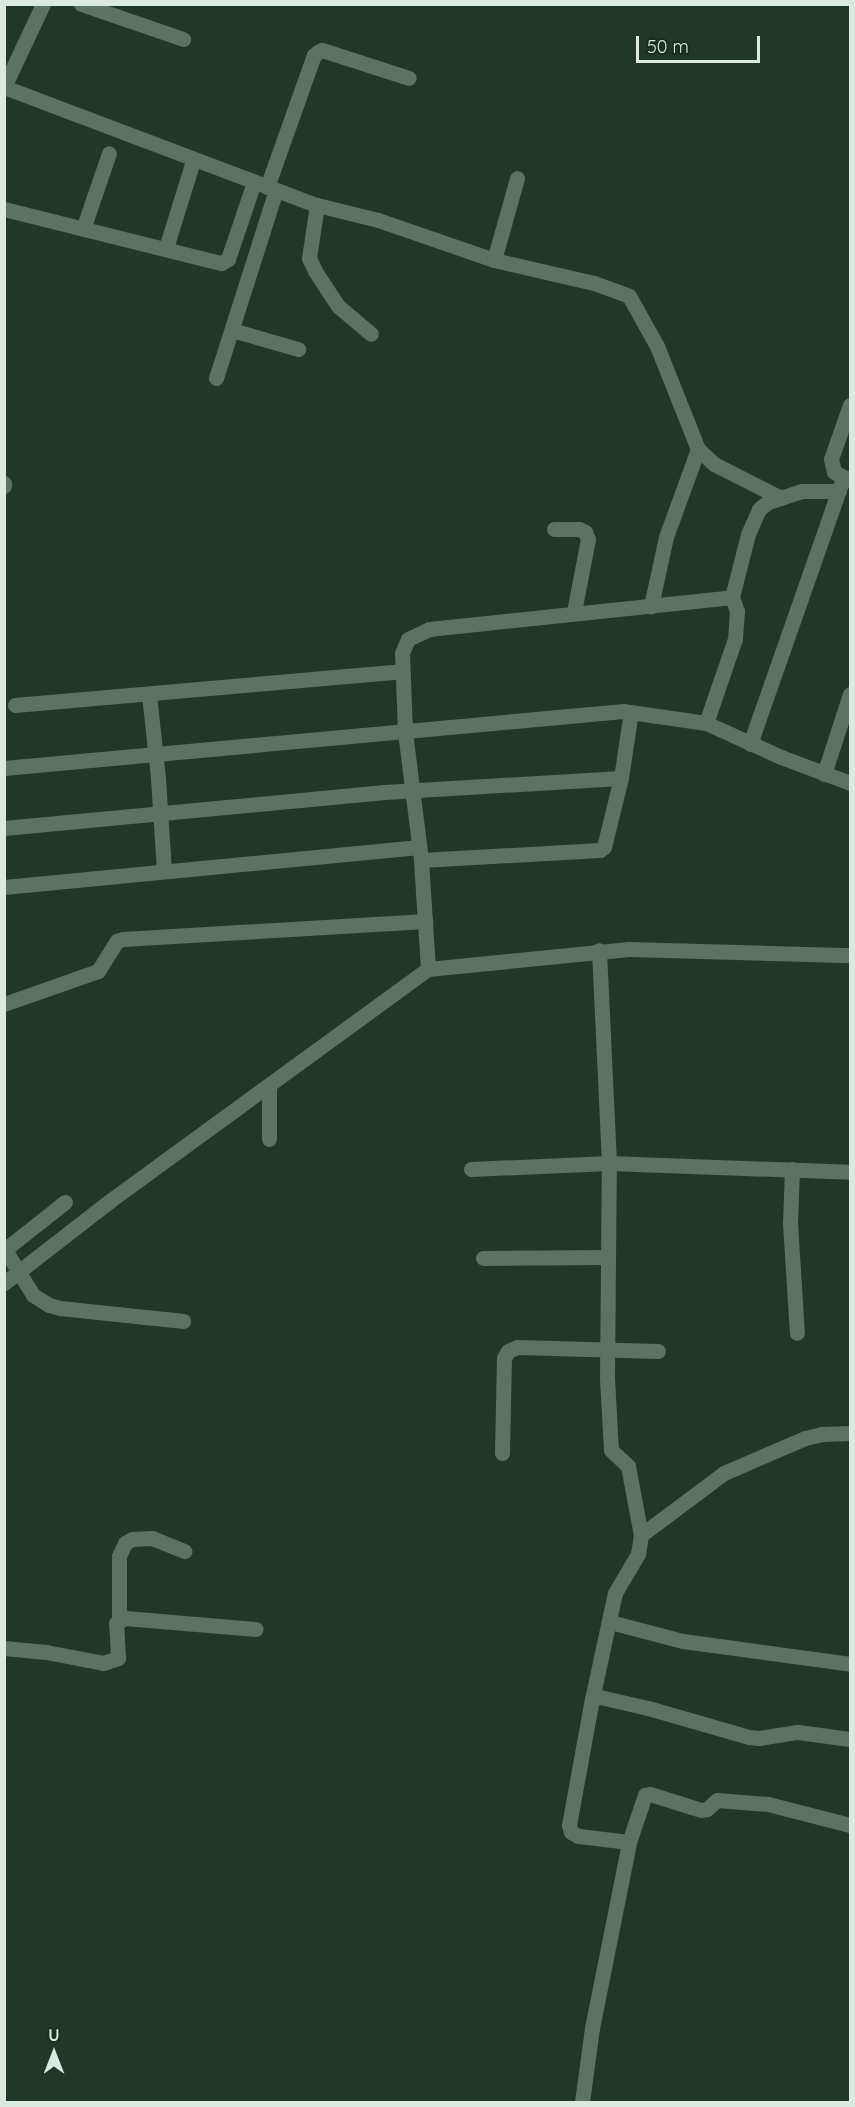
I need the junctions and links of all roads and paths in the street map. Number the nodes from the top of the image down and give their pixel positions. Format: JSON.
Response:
{"nodes":[{"id":1,"x":43,"y":4,"type":"edge"},
{"id":2,"x":81,"y":4,"type":"edge"},
{"id":3,"x":183,"y":39,"type":"dead end"},
{"id":4,"x":409,"y":78,"type":"dead end"},
{"id":5,"x":109,"y":153,"type":"dead end"},
{"id":6,"x":192,"y":164,"type":"dead end"},
{"id":7,"x":517,"y":178,"type":"dead end"},
{"id":8,"x":266,"y":187,"type":"junction"},
{"id":9,"x":316,"y":205,"type":"junction"},
{"id":10,"x":4,"y":208,"type":"edge"},
{"id":11,"x":83,"y":229,"type":"junction"},
{"id":12,"x":166,"y":248,"type":"junction"},
{"id":13,"x":494,"y":260,"type":"junction"},
{"id":14,"x":232,"y":330,"type":"junction"},
{"id":15,"x":371,"y":334,"type":"dead end"},
{"id":16,"x":297,"y":349,"type":"dead end"},
{"id":17,"x":216,"y":378,"type":"dead end"},
{"id":18,"x":850,"y":405,"type":"edge"},
{"id":19,"x":698,"y":449,"type":"junction"},
{"id":20,"x":844,"y":483,"type":"edge"},
{"id":21,"x":781,"y":498,"type":"junction"},
{"id":22,"x":554,"y":529,"type":"dead end"},
{"id":23,"x":732,"y":597,"type":"junction"},
{"id":24,"x":651,"y":606,"type":"junction"},
{"id":25,"x":574,"y":612,"type":"junction"},
{"id":26,"x":402,"y":671,"type":"junction"},
{"id":27,"x":850,"y":694,"type":"edge"},
{"id":28,"x":149,"y":695,"type":"junction"},
{"id":29,"x":15,"y":705,"type":"dead end"},
{"id":30,"x":628,"y":712,"type":"junction"},
{"id":31,"x":706,"y":723,"type":"junction"},
{"id":32,"x":405,"y":731,"type":"junction"},
{"id":33,"x":750,"y":744,"type":"junction"},
{"id":34,"x":156,"y":754,"type":"junction"},
{"id":35,"x":4,"y":768,"type":"edge"},
{"id":36,"x":824,"y":774,"type":"junction"},
{"id":37,"x":621,"y":778,"type":"junction"},
{"id":38,"x":850,"y":783,"type":"edge"},
{"id":39,"x":412,"y":791,"type":"junction"},
{"id":40,"x":161,"y":813,"type":"junction"},
{"id":41,"x":4,"y":828,"type":"edge"},
{"id":42,"x":420,"y":854,"type":"junction"},
{"id":43,"x":164,"y":871,"type":"junction"},
{"id":44,"x":4,"y":887,"type":"edge"},
{"id":45,"x":425,"y":921,"type":"junction"},
{"id":46,"x":599,"y":950,"type":"junction"},
{"id":47,"x":850,"y":955,"type":"edge"},
{"id":48,"x":428,"y":969,"type":"junction"},
{"id":49,"x":4,"y":1004,"type":"edge"},
{"id":50,"x":269,"y":1087,"type":"junction"},
{"id":51,"x":269,"y":1139,"type":"dead end"},
{"id":52,"x":609,"y":1163,"type":"junction"},
{"id":53,"x":471,"y":1169,"type":"dead end"},
{"id":54,"x":792,"y":1169,"type":"junction"},
{"id":55,"x":850,"y":1172,"type":"edge"},
{"id":56,"x":65,"y":1202,"type":"dead end"},
{"id":57,"x":608,"y":1257,"type":"junction"},
{"id":58,"x":483,"y":1258,"type":"dead end"},
{"id":59,"x":19,"y":1273,"type":"junction"},
{"id":60,"x":4,"y":1283,"type":"edge"},
{"id":61,"x":183,"y":1321,"type":"dead end"},
{"id":62,"x":797,"y":1333,"type":"dead end"},
{"id":63,"x":658,"y":1350,"type":"dead end"},
{"id":64,"x":607,"y":1351,"type":"junction"},
{"id":65,"x":850,"y":1433,"type":"edge"},
{"id":66,"x":502,"y":1453,"type":"dead end"},
{"id":67,"x":641,"y":1535,"type":"junction"},
{"id":68,"x":185,"y":1551,"type":"dead end"},
{"id":69,"x":119,"y":1619,"type":"junction"},
{"id":70,"x":610,"y":1622,"type":"junction"},
{"id":71,"x":256,"y":1629,"type":"dead end"},
{"id":72,"x":4,"y":1648,"type":"edge"},
{"id":73,"x":850,"y":1664,"type":"edge"},
{"id":74,"x":592,"y":1699,"type":"junction"},
{"id":75,"x":850,"y":1739,"type":"edge"},
{"id":76,"x":850,"y":1825,"type":"edge"},
{"id":77,"x":628,"y":1842,"type":"junction"},
{"id":78,"x":582,"y":2103,"type":"edge"}],
"edges":[{"from":1,"to":8,"type":"street"},
{"from":2,"to":3,"type":"street"},
{"from":4,"to":8,"type":"street"},
{"from":5,"to":11,"type":"street"},
{"from":6,"to":12,"type":"street"},
{"from":7,"to":13,"type":"street"},
{"from":8,"to":9,"type":"street"},
{"from":8,"to":12,"type":"street"},
{"from":8,"to":14,"type":"street"},
{"from":9,"to":13,"type":"street"},
{"from":9,"to":15,"type":"street"},
{"from":10,"to":11,"type":"street"},
{"from":11,"to":12,"type":"street"},
{"from":13,"to":19,"type":"street"},
{"from":14,"to":16,"type":"street"},
{"from":14,"to":17,"type":"street"},
{"from":18,"to":20,"type":"street"},
{"from":19,"to":21,"type":"street"},
{"from":19,"to":24,"type":"street"},
{"from":20,"to":21,"type":"street"},
{"from":20,"to":33,"type":"street"},
{"from":21,"to":23,"type":"street"},
{"from":22,"to":25,"type":"street"},
{"from":23,"to":24,"type":"street"},
{"from":23,"to":31,"type":"street"},
{"from":24,"to":25,"type":"street"},
{"from":25,"to":26,"type":"street"},
{"from":26,"to":28,"type":"street"},
{"from":26,"to":32,"type":"street"},
{"from":27,"to":36,"type":"street"},
{"from":28,"to":29,"type":"street"},
{"from":28,"to":34,"type":"street"},
{"from":30,"to":31,"type":"street"},
{"from":30,"to":32,"type":"street"},
{"from":30,"to":37,"type":"street"},
{"from":31,"to":33,"type":"street"},
{"from":32,"to":34,"type":"street"},
{"from":32,"to":39,"type":"street"},
{"from":33,"to":36,"type":"street"},
{"from":34,"to":35,"type":"street"},
{"from":34,"to":40,"type":"street"},
{"from":36,"to":38,"type":"street"},
{"from":37,"to":39,"type":"street"},
{"from":37,"to":42,"type":"street"},
{"from":39,"to":40,"type":"street"},
{"from":39,"to":42,"type":"street"},
{"from":40,"to":41,"type":"street"},
{"from":40,"to":43,"type":"street"},
{"from":42,"to":43,"type":"street"},
{"from":42,"to":45,"type":"street"},
{"from":43,"to":44,"type":"street"},
{"from":45,"to":48,"type":"street"},
{"from":45,"to":49,"type":"street"},
{"from":46,"to":47,"type":"street"},
{"from":46,"to":48,"type":"street"},
{"from":46,"to":52,"type":"street"},
{"from":48,"to":50,"type":"street"},
{"from":50,"to":51,"type":"street"},
{"from":50,"to":59,"type":"street"},
{"from":52,"to":53,"type":"street"},
{"from":52,"to":54,"type":"street"},
{"from":52,"to":57,"type":"street"},
{"from":54,"to":55,"type":"street"},
{"from":54,"to":62,"type":"street"},
{"from":56,"to":59,"type":"street"},
{"from":57,"to":58,"type":"street"},
{"from":57,"to":64,"type":"street"},
{"from":59,"to":60,"type":"street"},
{"from":59,"to":61,"type":"street"},
{"from":63,"to":64,"type":"street"},
{"from":64,"to":66,"type":"street"},
{"from":64,"to":67,"type":"street"},
{"from":65,"to":67,"type":"street"},
{"from":67,"to":70,"type":"street"},
{"from":68,"to":69,"type":"street"},
{"from":69,"to":71,"type":"street"},
{"from":69,"to":72,"type":"street"},
{"from":70,"to":73,"type":"street"},
{"from":70,"to":74,"type":"street"},
{"from":74,"to":75,"type":"street"},
{"from":74,"to":77,"type":"street"},
{"from":76,"to":77,"type":"street"},
{"from":77,"to":78,"type":"street"}]}
